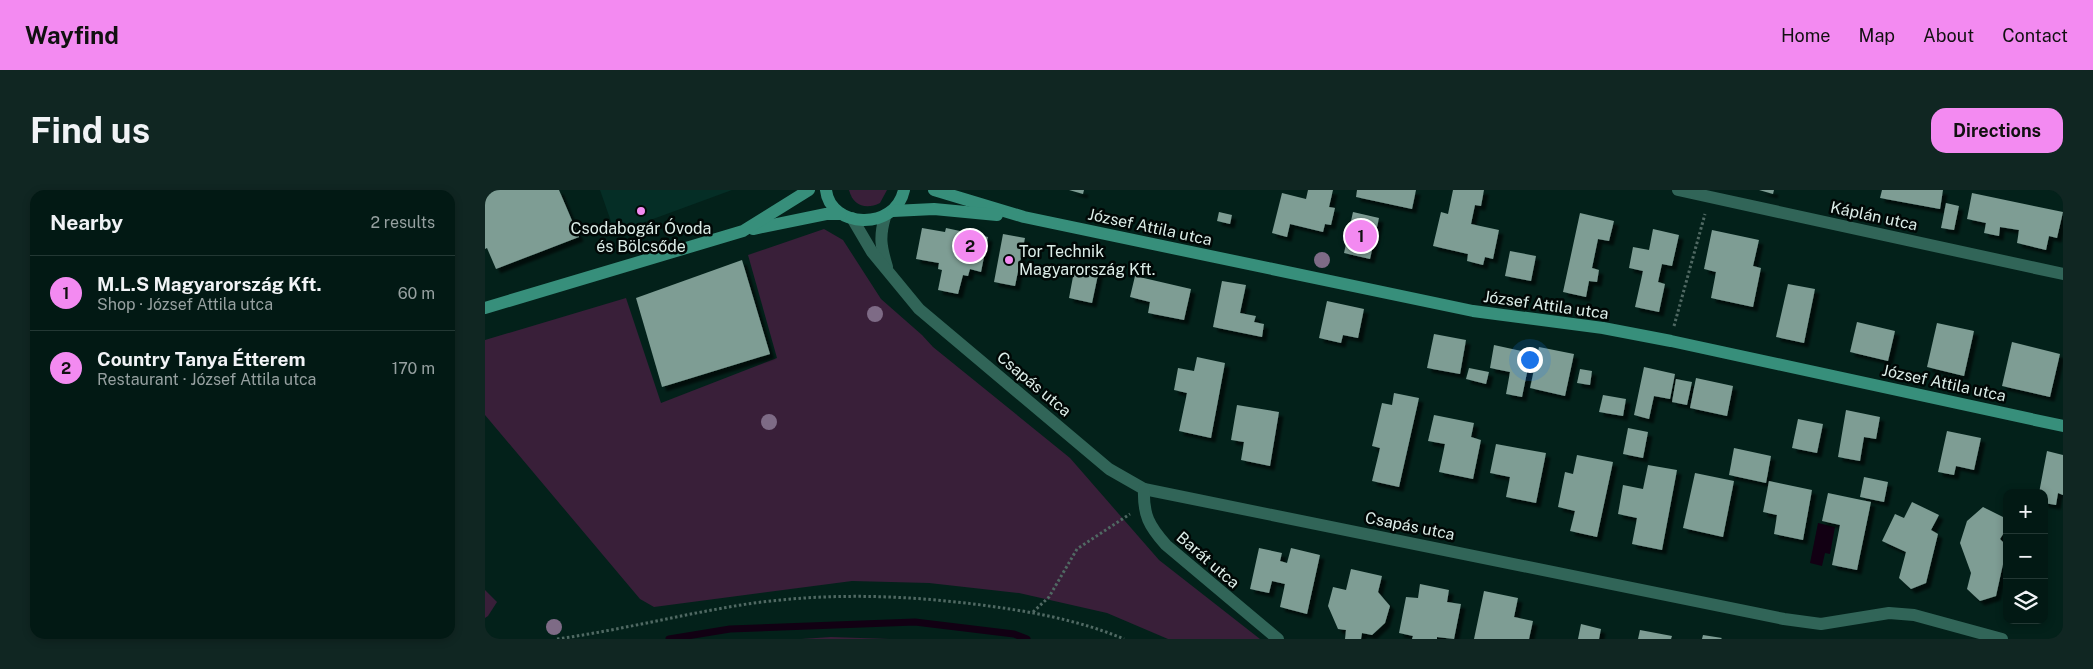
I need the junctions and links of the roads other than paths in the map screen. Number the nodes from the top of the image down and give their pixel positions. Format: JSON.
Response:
{"nodes":[{"id":1,"x":809,"y":190,"type":"edge"},
{"id":2,"x":827,"y":190,"type":"edge"},
{"id":3,"x":904,"y":190,"type":"edge"},
{"id":4,"x":934,"y":190,"type":"edge"},
{"id":5,"x":1677,"y":190,"type":"edge"},
{"id":6,"x":1711,"y":193,"type":"edge"},
{"id":7,"x":889,"y":213,"type":"junction"},
{"id":8,"x":847,"y":216,"type":"junction"},
{"id":9,"x":1024,"y":217,"type":"junction"},
{"id":10,"x":743,"y":231,"type":"junction"},
{"id":11,"x":887,"y":269,"type":"junction"},
{"id":12,"x":2063,"y":274,"type":"edge"},
{"id":13,"x":485,"y":308,"type":"edge"},
{"id":14,"x":2063,"y":426,"type":"edge"},
{"id":15,"x":1144,"y":489,"type":"junction"},
{"id":16,"x":1278,"y":639,"type":"edge"},
{"id":17,"x":2001,"y":639,"type":"edge"}],
"edges":[{"from":1,"to":10,"type":"main road"},
{"from":2,"to":8,"type":"main road"},
{"from":3,"to":7,"type":"main road"},
{"from":4,"to":9,"type":"main road"},
{"from":5,"to":6,"type":"street","name":"Káplán utca"},
{"from":6,"to":12,"type":"street","name":"Káplán utca"},
{"from":7,"to":8,"type":"main road"},
{"from":7,"to":9,"type":"main road"},
{"from":7,"to":11,"type":"street","name":"Csapás utca"},
{"from":8,"to":10,"type":"main road"},
{"from":8,"to":11,"type":"street","name":"Csapás utca"},
{"from":9,"to":14,"type":"main road","name":"József Attila utca"},
{"from":10,"to":13,"type":"main road"},
{"from":11,"to":15,"type":"street","name":"Csapás utca"},
{"from":15,"to":16,"type":"street","name":"Barát utca"},
{"from":15,"to":17,"type":"street","name":"Csapás utca"}]}
